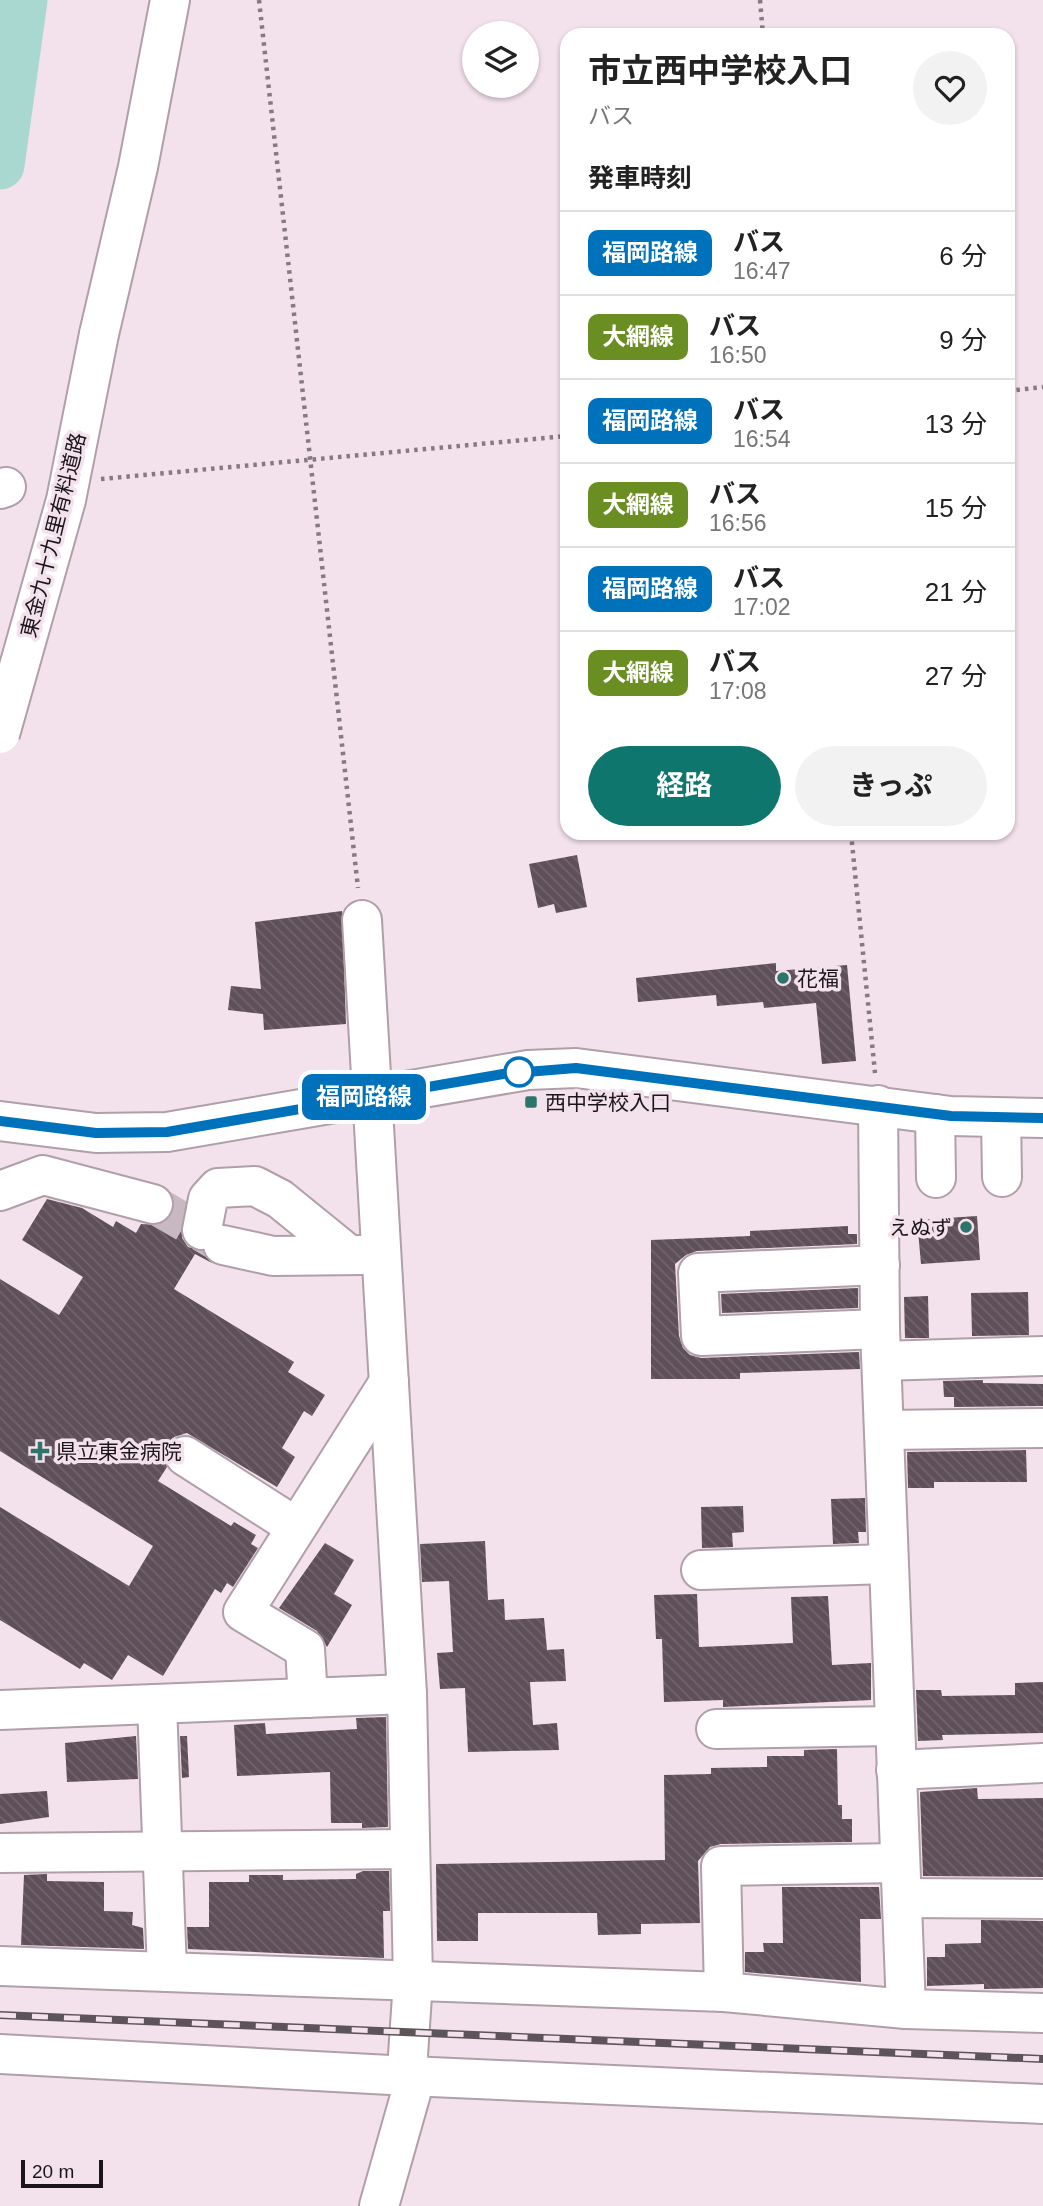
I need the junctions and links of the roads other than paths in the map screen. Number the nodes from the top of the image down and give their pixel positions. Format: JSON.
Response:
{"nodes":[{"id":1,"x":170,"y":0,"type":"edge"},
{"id":2,"x":99,"y":334,"type":"junction"},
{"id":3,"x":0,"y":664,"type":"edge"},
{"id":4,"x":0,"y":734,"type":"edge"},
{"id":5,"x":362,"y":920,"type":"road end"},
{"id":6,"x":374,"y":1095,"type":"junction"},
{"id":7,"x":878,"y":1105,"type":"junction"},
{"id":8,"x":934,"y":1114,"type":"junction"},
{"id":9,"x":1001,"y":1118,"type":"junction"},
{"id":10,"x":1043,"y":1118,"type":"edge"},
{"id":11,"x":0,"y":1121,"type":"edge"},
{"id":12,"x":1002,"y":1177,"type":"dead end"},
{"id":13,"x":936,"y":1178,"type":"dead end"},
{"id":14,"x":218,"y":1188,"type":"junction"},
{"id":15,"x":0,"y":1191,"type":"edge"},
{"id":16,"x":105,"y":1191,"type":"junction"},
{"id":17,"x":153,"y":1204,"type":"tunnel mouth"},
{"id":18,"x":365,"y":1255,"type":"junction"},
{"id":19,"x":880,"y":1265,"type":"junction"},
{"id":20,"x":881,"y":1345,"type":"junction"},
{"id":21,"x":1043,"y":1356,"type":"edge"},
{"id":22,"x":389,"y":1382,"type":"junction"},
{"id":23,"x":1043,"y":1428,"type":"edge"},
{"id":24,"x":884,"y":1430,"type":"junction"},
{"id":25,"x":185,"y":1456,"type":"dead end"},
{"id":26,"x":296,"y":1527,"type":"junction"},
{"id":27,"x":888,"y":1564,"type":"junction"},
{"id":28,"x":701,"y":1570,"type":"dead end"},
{"id":29,"x":407,"y":1694,"type":"junction"},
{"id":30,"x":308,"y":1698,"type":"junction"},
{"id":31,"x":157,"y":1704,"type":"junction"},
{"id":32,"x":0,"y":1710,"type":"edge"},
{"id":33,"x":894,"y":1726,"type":"junction"},
{"id":34,"x":716,"y":1729,"type":"dead end"},
{"id":35,"x":1043,"y":1763,"type":"edge"},
{"id":36,"x":896,"y":1770,"type":"junction"},
{"id":37,"x":410,"y":1849,"type":"junction"},
{"id":38,"x":162,"y":1851,"type":"junction"},
{"id":39,"x":0,"y":1853,"type":"edge"},
{"id":40,"x":901,"y":1881,"type":"junction"},
{"id":41,"x":1043,"y":1899,"type":"edge"},
{"id":42,"x":0,"y":1966,"type":"edge"},
{"id":43,"x":167,"y":1972,"type":"junction"},
{"id":44,"x":413,"y":1981,"type":"junction"},
{"id":45,"x":724,"y":1992,"type":"junction"},
{"id":46,"x":906,"y":2009,"type":"junction"},
{"id":47,"x":1043,"y":2012,"type":"edge"},
{"id":48,"x":0,"y":2054,"type":"edge"},
{"id":49,"x":409,"y":2076,"type":"junction"},
{"id":50,"x":1043,"y":2104,"type":"edge"},
{"id":51,"x":379,"y":2206,"type":"edge"}],
"edges":[{"from":1,"to":2,"type":"main road","name":"東金九十九里有料道路"},
{"from":2,"to":3,"type":"main road","name":"東金九十九里有料道路","bridge":true},
{"from":2,"to":4,"type":"main road","name":"東金九十九里有料道路","bridge":true},
{"from":5,"to":6,"type":"main road"},
{"from":6,"to":7,"type":"main road"},
{"from":6,"to":11,"type":"main road"},
{"from":6,"to":18,"type":"main road"},
{"from":7,"to":8,"type":"main road"},
{"from":7,"to":19,"type":"main road"},
{"from":8,"to":9,"type":"main road"},
{"from":8,"to":13,"type":"main road"},
{"from":9,"to":10,"type":"main road"},
{"from":9,"to":12,"type":"main road"},
{"from":14,"to":16,"type":"main road"},
{"from":14,"to":18,"type":"main road"},
{"from":14,"to":18,"type":"main road"},
{"from":15,"to":16,"type":"main road"},
{"from":16,"to":17,"type":"main road"},
{"from":18,"to":22,"type":"main road"},
{"from":19,"to":20,"type":"main road"},
{"from":19,"to":20,"type":"main road"},
{"from":20,"to":21,"type":"main road"},
{"from":20,"to":24,"type":"main road"},
{"from":22,"to":26,"type":"main road"},
{"from":22,"to":29,"type":"main road"},
{"from":23,"to":24,"type":"main road"},
{"from":24,"to":27,"type":"main road"},
{"from":25,"to":26,"type":"main road"},
{"from":26,"to":30,"type":"main road"},
{"from":27,"to":28,"type":"main road"},
{"from":27,"to":33,"type":"main road"},
{"from":29,"to":30,"type":"main road"},
{"from":29,"to":37,"type":"main road"},
{"from":30,"to":31,"type":"main road"},
{"from":31,"to":32,"type":"main road"},
{"from":31,"to":38,"type":"main road"},
{"from":33,"to":34,"type":"main road"},
{"from":33,"to":36,"type":"main road"},
{"from":35,"to":36,"type":"main road"},
{"from":36,"to":40,"type":"main road"},
{"from":37,"to":38,"type":"main road"},
{"from":37,"to":44,"type":"main road"},
{"from":38,"to":39,"type":"main road"},
{"from":38,"to":43,"type":"main road"},
{"from":40,"to":41,"type":"main road"},
{"from":40,"to":45,"type":"main road"},
{"from":40,"to":46,"type":"main road"},
{"from":42,"to":43,"type":"main road"},
{"from":43,"to":44,"type":"main road"},
{"from":44,"to":45,"type":"main road"},
{"from":44,"to":49,"type":"main road"},
{"from":45,"to":46,"type":"main road"},
{"from":46,"to":47,"type":"main road"},
{"from":48,"to":49,"type":"main road"},
{"from":49,"to":50,"type":"main road"},
{"from":49,"to":51,"type":"main road"}]}
